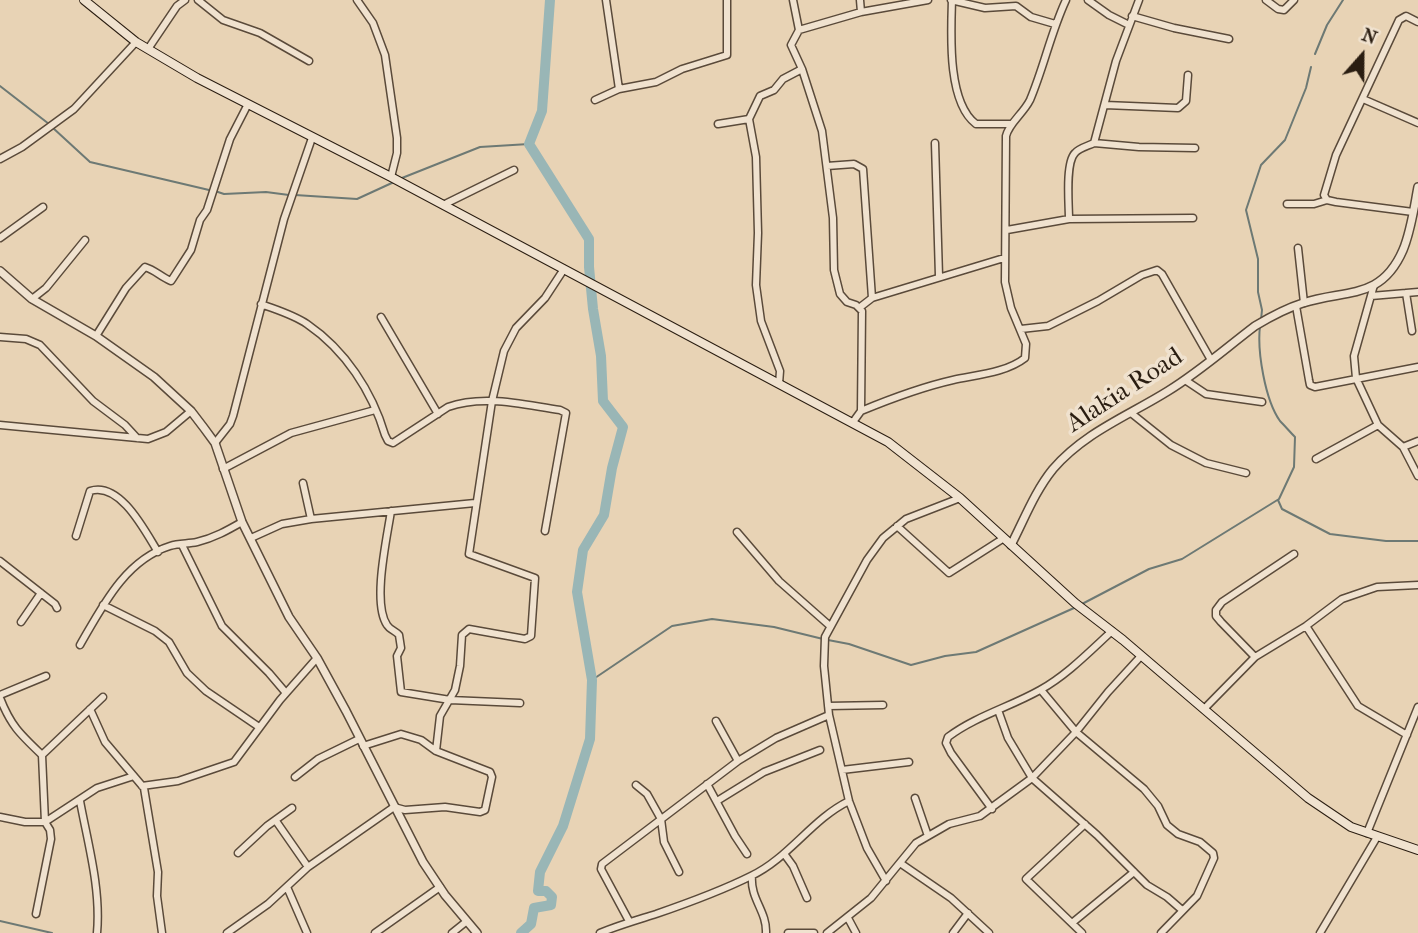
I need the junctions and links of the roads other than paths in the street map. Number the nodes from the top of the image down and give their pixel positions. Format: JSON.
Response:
{"nodes":[{"id":1,"x":84,"y":0,"type":"edge"},
{"id":2,"x":185,"y":0,"type":"edge"},
{"id":3,"x":198,"y":0,"type":"edge"},
{"id":4,"x":357,"y":0,"type":"edge"},
{"id":5,"x":606,"y":0,"type":"edge"},
{"id":6,"x":727,"y":0,"type":"edge"},
{"id":7,"x":793,"y":0,"type":"edge"},
{"id":8,"x":859,"y":0,"type":"edge"},
{"id":9,"x":925,"y":0,"type":"edge"},
{"id":10,"x":950,"y":0,"type":"edge"},
{"id":11,"x":1066,"y":0,"type":"edge"},
{"id":12,"x":1088,"y":0,"type":"edge"},
{"id":13,"x":1139,"y":0,"type":"edge"},
{"id":14,"x":1266,"y":0,"type":"edge"},
{"id":15,"x":1294,"y":0,"type":"edge"},
{"id":16,"x":861,"y":12,"type":"junction"},
{"id":17,"x":1132,"y":16,"type":"junction"},
{"id":18,"x":1418,"y":22,"type":"edge"},
{"id":19,"x":1055,"y":24,"type":"junction"},
{"id":20,"x":1129,"y":24,"type":"junction"},
{"id":21,"x":799,"y":30,"type":"junction"},
{"id":22,"x":1229,"y":39,"type":"dead end"},
{"id":23,"x":136,"y":42,"type":"junction"},
{"id":24,"x":148,"y":49,"type":"junction"},
{"id":25,"x":309,"y":61,"type":"dead end"},
{"id":26,"x":802,"y":69,"type":"junction"},
{"id":27,"x":1188,"y":75,"type":"dead end"},
{"id":28,"x":619,"y":89,"type":"junction"},
{"id":29,"x":1363,"y":99,"type":"junction"},
{"id":30,"x":595,"y":100,"type":"dead end"},
{"id":31,"x":248,"y":104,"type":"junction"},
{"id":32,"x":1105,"y":105,"type":"junction"},
{"id":33,"x":749,"y":119,"type":"junction"},
{"id":34,"x":1418,"y":123,"type":"edge"},
{"id":35,"x":718,"y":124,"type":"dead end"},
{"id":36,"x":1012,"y":124,"type":"junction"},
{"id":37,"x":312,"y":138,"type":"junction"},
{"id":38,"x":934,"y":143,"type":"dead end"},
{"id":39,"x":1094,"y":143,"type":"junction"},
{"id":40,"x":1195,"y":148,"type":"dead end"},
{"id":41,"x":0,"y":159,"type":"edge"},
{"id":42,"x":827,"y":166,"type":"junction"},
{"id":43,"x":514,"y":170,"type":"dead end"},
{"id":44,"x":396,"y":179,"type":"junction"},
{"id":45,"x":1418,"y":187,"type":"edge"},
{"id":46,"x":1327,"y":200,"type":"junction"},
{"id":47,"x":1287,"y":204,"type":"dead end"},
{"id":48,"x":443,"y":205,"type":"junction"},
{"id":49,"x":43,"y":207,"type":"dead end"},
{"id":50,"x":1413,"y":212,"type":"junction"},
{"id":51,"x":1194,"y":218,"type":"dead end"},
{"id":52,"x":1069,"y":219,"type":"junction"},
{"id":53,"x":1007,"y":230,"type":"junction"},
{"id":54,"x":0,"y":238,"type":"edge"},
{"id":55,"x":85,"y":240,"type":"dead end"},
{"id":56,"x":1298,"y":248,"type":"dead end"},
{"id":57,"x":1004,"y":258,"type":"junction"},
{"id":58,"x":564,"y":269,"type":"junction"},
{"id":59,"x":0,"y":271,"type":"edge"},
{"id":60,"x":939,"y":276,"type":"junction"},
{"id":61,"x":1374,"y":285,"type":"junction"},
{"id":62,"x":1418,"y":292,"type":"edge"},
{"id":63,"x":1406,"y":293,"type":"junction"},
{"id":64,"x":1371,"y":296,"type":"junction"},
{"id":65,"x":872,"y":298,"type":"junction"},
{"id":66,"x":32,"y":299,"type":"junction"},
{"id":67,"x":261,"y":304,"type":"junction"},
{"id":68,"x":1300,"y":304,"type":"junction"},
{"id":69,"x":859,"y":308,"type":"junction"},
{"id":70,"x":381,"y":317,"type":"dead end"},
{"id":71,"x":1021,"y":328,"type":"junction"},
{"id":72,"x":1412,"y":331,"type":"dead end"},
{"id":73,"x":96,"y":336,"type":"junction"},
{"id":74,"x":0,"y":337,"type":"edge"},
{"id":75,"x":1210,"y":360,"type":"junction"},
{"id":76,"x":1418,"y":367,"type":"edge"},
{"id":77,"x":1356,"y":378,"type":"junction"},
{"id":78,"x":1185,"y":380,"type":"junction"},
{"id":79,"x":779,"y":384,"type":"junction"},
{"id":80,"x":492,"y":401,"type":"junction"},
{"id":81,"x":1262,"y":402,"type":"dead end"},
{"id":82,"x":374,"y":410,"type":"junction"},
{"id":83,"x":191,"y":411,"type":"junction"},
{"id":84,"x":860,"y":411,"type":"junction"},
{"id":85,"x":1131,"y":413,"type":"junction"},
{"id":86,"x":438,"y":414,"type":"junction"},
{"id":87,"x":853,"y":422,"type":"junction"},
{"id":88,"x":0,"y":425,"type":"edge"},
{"id":89,"x":1378,"y":425,"type":"junction"},
{"id":90,"x":137,"y":438,"type":"junction"},
{"id":91,"x":1418,"y":441,"type":"edge"},
{"id":92,"x":215,"y":443,"type":"junction"},
{"id":93,"x":1403,"y":447,"type":"junction"},
{"id":94,"x":1316,"y":459,"type":"dead end"},
{"id":95,"x":223,"y":470,"type":"junction"},
{"id":96,"x":1246,"y":473,"type":"dead end"},
{"id":97,"x":1418,"y":476,"type":"edge"},
{"id":98,"x":303,"y":482,"type":"dead end"},
{"id":99,"x":960,"y":498,"type":"junction"},
{"id":100,"x":475,"y":503,"type":"junction"},
{"id":101,"x":391,"y":511,"type":"junction"},
{"id":102,"x":311,"y":519,"type":"junction"},
{"id":103,"x":242,"y":522,"type":"junction"},
{"id":104,"x":897,"y":526,"type":"junction"},
{"id":105,"x":545,"y":531,"type":"dead end"},
{"id":106,"x":737,"y":532,"type":"dead end"},
{"id":107,"x":76,"y":536,"type":"dead end"},
{"id":108,"x":251,"y":538,"type":"junction"},
{"id":109,"x":1004,"y":538,"type":"junction"},
{"id":110,"x":182,"y":545,"type":"junction"},
{"id":111,"x":1011,"y":545,"type":"junction"},
{"id":112,"x":158,"y":552,"type":"junction"},
{"id":113,"x":1294,"y":554,"type":"dead end"},
{"id":114,"x":0,"y":561,"type":"edge"},
{"id":115,"x":1418,"y":584,"type":"edge"},
{"id":116,"x":41,"y":593,"type":"junction"},
{"id":117,"x":103,"y":605,"type":"junction"},
{"id":118,"x":57,"y":608,"type":"dead end"},
{"id":119,"x":21,"y":622,"type":"dead end"},
{"id":120,"x":1306,"y":625,"type":"junction"},
{"id":121,"x":1112,"y":631,"type":"junction"},
{"id":122,"x":827,"y":632,"type":"junction"},
{"id":123,"x":80,"y":645,"type":"dead end"},
{"id":124,"x":1141,"y":656,"type":"junction"},
{"id":125,"x":1255,"y":657,"type":"junction"},
{"id":126,"x":317,"y":658,"type":"junction"},
{"id":127,"x":46,"y":676,"type":"dead end"},
{"id":128,"x":1041,"y":690,"type":"junction"},
{"id":129,"x":286,"y":693,"type":"junction"},
{"id":130,"x":0,"y":696,"type":"edge"},
{"id":131,"x":103,"y":697,"type":"dead end"},
{"id":132,"x":450,"y":700,"type":"junction"},
{"id":133,"x":520,"y":703,"type":"dead end"},
{"id":134,"x":883,"y":705,"type":"dead end"},
{"id":135,"x":828,"y":706,"type":"junction"},
{"id":136,"x":1418,"y":707,"type":"edge"},
{"id":137,"x":90,"y":709,"type":"junction"},
{"id":138,"x":1204,"y":709,"type":"junction"},
{"id":139,"x":998,"y":710,"type":"junction"},
{"id":140,"x":829,"y":715,"type":"junction"},
{"id":141,"x":716,"y":721,"type":"dead end"},
{"id":142,"x":259,"y":727,"type":"junction"},
{"id":143,"x":1076,"y":732,"type":"junction"},
{"id":144,"x":1407,"y":735,"type":"junction"},
{"id":145,"x":361,"y":742,"type":"junction"},
{"id":146,"x":821,"y":750,"type":"dead end"},
{"id":147,"x":436,"y":751,"type":"junction"},
{"id":148,"x":41,"y":755,"type":"junction"},
{"id":149,"x":738,"y":761,"type":"junction"},
{"id":150,"x":909,"y":762,"type":"dead end"},
{"id":151,"x":842,"y":770,"type":"junction"},
{"id":152,"x":134,"y":776,"type":"junction"},
{"id":153,"x":295,"y":777,"type":"dead end"},
{"id":154,"x":1032,"y":778,"type":"junction"},
{"id":155,"x":707,"y":784,"type":"junction"},
{"id":156,"x":636,"y":785,"type":"dead end"},
{"id":157,"x":142,"y":786,"type":"junction"},
{"id":158,"x":915,"y":798,"type":"dead end"},
{"id":159,"x":80,"y":800,"type":"junction"},
{"id":160,"x":716,"y":801,"type":"junction"},
{"id":161,"x":849,"y":802,"type":"junction"},
{"id":162,"x":394,"y":807,"type":"junction"},
{"id":163,"x":292,"y":808,"type":"dead end"},
{"id":164,"x":992,"y":809,"type":"junction"},
{"id":165,"x":0,"y":817,"type":"edge"},
{"id":166,"x":661,"y":819,"type":"junction"},
{"id":167,"x":276,"y":821,"type":"junction"},
{"id":168,"x":45,"y":822,"type":"junction"},
{"id":169,"x":1085,"y":824,"type":"junction"},
{"id":170,"x":1367,"y":833,"type":"junction"},
{"id":171,"x":928,"y":836,"type":"junction"},
{"id":172,"x":1377,"y":836,"type":"junction"},
{"id":173,"x":1418,"y":850,"type":"edge"},
{"id":174,"x":239,"y":853,"type":"dead end"},
{"id":175,"x":747,"y":854,"type":"dead end"},
{"id":176,"x":785,"y":855,"type":"junction"},
{"id":177,"x":900,"y":863,"type":"junction"},
{"id":178,"x":309,"y":867,"type":"junction"},
{"id":179,"x":679,"y":872,"type":"dead end"},
{"id":180,"x":1134,"y":872,"type":"junction"},
{"id":181,"x":752,"y":876,"type":"junction"},
{"id":182,"x":886,"y":881,"type":"junction"},
{"id":183,"x":287,"y":887,"type":"junction"},
{"id":184,"x":440,"y":887,"type":"junction"},
{"id":185,"x":807,"y":898,"type":"dead end"},
{"id":186,"x":1182,"y":909,"type":"junction"},
{"id":187,"x":968,"y":913,"type":"junction"},
{"id":188,"x":36,"y":914,"type":"dead end"},
{"id":189,"x":848,"y":918,"type":"junction"},
{"id":190,"x":467,"y":921,"type":"junction"},
{"id":191,"x":629,"y":921,"type":"junction"},
{"id":192,"x":1072,"y":923,"type":"junction"},
{"id":193,"x":1162,"y":932,"type":"edge"},
{"id":194,"x":97,"y":933,"type":"edge"},
{"id":195,"x":162,"y":933,"type":"edge"},
{"id":196,"x":227,"y":933,"type":"edge"},
{"id":197,"x":307,"y":933,"type":"edge"},
{"id":198,"x":375,"y":933,"type":"edge"},
{"id":199,"x":452,"y":933,"type":"edge"},
{"id":200,"x":477,"y":933,"type":"edge"},
{"id":201,"x":600,"y":933,"type":"edge"},
{"id":202,"x":766,"y":933,"type":"edge"},
{"id":203,"x":788,"y":933,"type":"edge"},
{"id":204,"x":814,"y":933,"type":"edge"},
{"id":205,"x":827,"y":933,"type":"edge"},
{"id":206,"x":856,"y":933,"type":"edge"},
{"id":207,"x":953,"y":933,"type":"edge"},
{"id":208,"x":989,"y":933,"type":"edge"},
{"id":209,"x":1082,"y":933,"type":"edge"},
{"id":210,"x":1320,"y":933,"type":"edge"}],
"edges":[{"from":1,"to":23,"type":"main road"},
{"from":2,"to":24,"type":"street"},
{"from":3,"to":25,"type":"street"},
{"from":4,"to":44,"type":"street"},
{"from":5,"to":28,"type":"street"},
{"from":6,"to":28,"type":"street"},
{"from":7,"to":21,"type":"street"},
{"from":8,"to":16,"type":"street"},
{"from":9,"to":16,"type":"street"},
{"from":10,"to":19,"type":"street"},
{"from":10,"to":36,"type":"street"},
{"from":11,"to":19,"type":"street"},
{"from":12,"to":20,"type":"street"},
{"from":13,"to":17,"type":"street"},
{"from":14,"to":15,"type":"street"},
{"from":16,"to":21,"type":"street"},
{"from":17,"to":20,"type":"street"},
{"from":17,"to":22,"type":"street"},
{"from":18,"to":29,"type":"street"},
{"from":19,"to":36,"type":"street"},
{"from":20,"to":32,"type":"street"},
{"from":21,"to":26,"type":"street"},
{"from":23,"to":24,"type":"main road"},
{"from":23,"to":41,"type":"street"},
{"from":24,"to":31,"type":"main road"},
{"from":26,"to":33,"type":"street"},
{"from":26,"to":42,"type":"street"},
{"from":27,"to":32,"type":"street"},
{"from":28,"to":30,"type":"street"},
{"from":29,"to":34,"type":"street"},
{"from":29,"to":46,"type":"street"},
{"from":31,"to":37,"type":"main road"},
{"from":31,"to":73,"type":"street"},
{"from":32,"to":39,"type":"street"},
{"from":33,"to":35,"type":"street"},
{"from":33,"to":79,"type":"street"},
{"from":36,"to":53,"type":"street"},
{"from":37,"to":44,"type":"main road"},
{"from":37,"to":67,"type":"street"},
{"from":38,"to":60,"type":"street"},
{"from":39,"to":40,"type":"street"},
{"from":39,"to":52,"type":"street"},
{"from":42,"to":65,"type":"street"},
{"from":42,"to":69,"type":"street"},
{"from":43,"to":48,"type":"street"},
{"from":44,"to":48,"type":"main road"},
{"from":45,"to":50,"type":"street"},
{"from":46,"to":47,"type":"street"},
{"from":46,"to":50,"type":"street"},
{"from":48,"to":58,"type":"main road"},
{"from":49,"to":54,"type":"street"},
{"from":50,"to":61,"type":"street"},
{"from":51,"to":52,"type":"street"},
{"from":52,"to":53,"type":"street"},
{"from":53,"to":57,"type":"street"},
{"from":55,"to":66,"type":"street"},
{"from":56,"to":68,"type":"street"},
{"from":57,"to":60,"type":"street"},
{"from":57,"to":71,"type":"street"},
{"from":58,"to":79,"type":"main road"},
{"from":58,"to":80,"type":"street"},
{"from":59,"to":66,"type":"street"},
{"from":60,"to":65,"type":"street"},
{"from":61,"to":64,"type":"street"},
{"from":61,"to":68,"type":"street","name":"Alakia Road"},
{"from":62,"to":63,"type":"street"},
{"from":63,"to":64,"type":"street"},
{"from":63,"to":72,"type":"street"},
{"from":64,"to":77,"type":"street"},
{"from":65,"to":69,"type":"street"},
{"from":66,"to":73,"type":"street"},
{"from":67,"to":82,"type":"street"},
{"from":67,"to":92,"type":"street"},
{"from":68,"to":75,"type":"street","name":"Alakia Road"},
{"from":68,"to":77,"type":"street"},
{"from":69,"to":84,"type":"street"},
{"from":70,"to":86,"type":"street"},
{"from":71,"to":75,"type":"street"},
{"from":71,"to":84,"type":"street"},
{"from":73,"to":83,"type":"street"},
{"from":74,"to":90,"type":"street"},
{"from":75,"to":78,"type":"street","name":"Alakia Road"},
{"from":76,"to":77,"type":"street"},
{"from":77,"to":89,"type":"street"},
{"from":78,"to":81,"type":"street"},
{"from":78,"to":85,"type":"street","name":"Alakia Road"},
{"from":79,"to":87,"type":"main road"},
{"from":80,"to":86,"type":"street"},
{"from":80,"to":100,"type":"street"},
{"from":80,"to":105,"type":"street"},
{"from":82,"to":86,"type":"street"},
{"from":82,"to":95,"type":"street"},
{"from":83,"to":90,"type":"street"},
{"from":83,"to":92,"type":"street"},
{"from":84,"to":87,"type":"street"},
{"from":85,"to":96,"type":"street"},
{"from":85,"to":111,"type":"street","name":"Alakia Road"},
{"from":87,"to":99,"type":"main road"},
{"from":88,"to":90,"type":"street"},
{"from":89,"to":93,"type":"street"},
{"from":89,"to":94,"type":"street"},
{"from":91,"to":93,"type":"street"},
{"from":92,"to":95,"type":"street"},
{"from":93,"to":97,"type":"street"},
{"from":95,"to":103,"type":"street"},
{"from":98,"to":102,"type":"street"},
{"from":99,"to":104,"type":"street"},
{"from":99,"to":109,"type":"main road"},
{"from":100,"to":101,"type":"street"},
{"from":100,"to":132,"type":"street"},
{"from":101,"to":102,"type":"street"},
{"from":101,"to":132,"type":"street"},
{"from":102,"to":108,"type":"street"},
{"from":103,"to":108,"type":"street"},
{"from":103,"to":110,"type":"street"},
{"from":104,"to":109,"type":"street"},
{"from":104,"to":122,"type":"street"},
{"from":106,"to":122,"type":"street"},
{"from":107,"to":112,"type":"street"},
{"from":108,"to":126,"type":"street"},
{"from":109,"to":111,"type":"main road"},
{"from":110,"to":112,"type":"street"},
{"from":110,"to":129,"type":"street"},
{"from":111,"to":121,"type":"main road"},
{"from":112,"to":117,"type":"street"},
{"from":113,"to":125,"type":"street"},
{"from":114,"to":116,"type":"street"},
{"from":115,"to":120,"type":"street"},
{"from":116,"to":118,"type":"street"},
{"from":116,"to":119,"type":"street"},
{"from":117,"to":123,"type":"street"},
{"from":117,"to":142,"type":"street"},
{"from":120,"to":125,"type":"street"},
{"from":120,"to":144,"type":"street"},
{"from":121,"to":124,"type":"main road"},
{"from":121,"to":128,"type":"street"},
{"from":122,"to":135,"type":"street"},
{"from":124,"to":138,"type":"main road"},
{"from":124,"to":143,"type":"street"},
{"from":125,"to":138,"type":"street"},
{"from":126,"to":129,"type":"street"},
{"from":126,"to":145,"type":"street"},
{"from":127,"to":130,"type":"street"},
{"from":128,"to":139,"type":"street"},
{"from":128,"to":143,"type":"street"},
{"from":129,"to":142,"type":"street"},
{"from":130,"to":148,"type":"street"},
{"from":131,"to":137,"type":"street"},
{"from":132,"to":133,"type":"street"},
{"from":132,"to":147,"type":"street"},
{"from":134,"to":135,"type":"street"},
{"from":135,"to":140,"type":"street"},
{"from":136,"to":144,"type":"street"},
{"from":137,"to":148,"type":"street"},
{"from":137,"to":152,"type":"street"},
{"from":138,"to":170,"type":"main road"},
{"from":139,"to":154,"type":"street"},
{"from":139,"to":164,"type":"street"},
{"from":140,"to":149,"type":"street"},
{"from":140,"to":151,"type":"street"},
{"from":141,"to":149,"type":"street"},
{"from":142,"to":157,"type":"street"},
{"from":143,"to":154,"type":"street"},
{"from":143,"to":186,"type":"street"},
{"from":144,"to":170,"type":"street"},
{"from":145,"to":147,"type":"street"},
{"from":145,"to":153,"type":"street"},
{"from":145,"to":162,"type":"street"},
{"from":146,"to":160,"type":"street"},
{"from":147,"to":162,"type":"street"},
{"from":148,"to":168,"type":"street"},
{"from":149,"to":155,"type":"street"},
{"from":150,"to":151,"type":"street"},
{"from":151,"to":161,"type":"street"},
{"from":152,"to":157,"type":"street"},
{"from":152,"to":159,"type":"street"},
{"from":154,"to":164,"type":"street"},
{"from":154,"to":169,"type":"street"},
{"from":155,"to":160,"type":"street"},
{"from":155,"to":166,"type":"street"},
{"from":156,"to":166,"type":"street"},
{"from":157,"to":195,"type":"street"},
{"from":158,"to":171,"type":"street"},
{"from":159,"to":168,"type":"street"},
{"from":159,"to":194,"type":"street"},
{"from":160,"to":175,"type":"street"},
{"from":161,"to":176,"type":"street"},
{"from":161,"to":182,"type":"street"},
{"from":162,"to":178,"type":"street"},
{"from":162,"to":184,"type":"street"},
{"from":163,"to":167,"type":"street"},
{"from":164,"to":171,"type":"street"},
{"from":165,"to":168,"type":"street"},
{"from":166,"to":179,"type":"street"},
{"from":166,"to":191,"type":"street"},
{"from":167,"to":174,"type":"street"},
{"from":167,"to":178,"type":"street"},
{"from":168,"to":188,"type":"street"},
{"from":169,"to":180,"type":"street"},
{"from":169,"to":192,"type":"street"},
{"from":170,"to":172,"type":"main road"},
{"from":171,"to":177,"type":"street"},
{"from":172,"to":173,"type":"main road"},
{"from":172,"to":210,"type":"street"},
{"from":176,"to":181,"type":"street"},
{"from":176,"to":185,"type":"street"},
{"from":177,"to":182,"type":"street"},
{"from":177,"to":187,"type":"street"},
{"from":178,"to":183,"type":"street"},
{"from":180,"to":186,"type":"street"},
{"from":180,"to":192,"type":"street"},
{"from":181,"to":191,"type":"street"},
{"from":181,"to":202,"type":"street"},
{"from":182,"to":189,"type":"street"},
{"from":183,"to":196,"type":"street"},
{"from":183,"to":197,"type":"street"},
{"from":184,"to":190,"type":"street"},
{"from":184,"to":198,"type":"street"},
{"from":186,"to":193,"type":"street"},
{"from":187,"to":207,"type":"street"},
{"from":187,"to":208,"type":"street"},
{"from":189,"to":205,"type":"street"},
{"from":189,"to":206,"type":"street"},
{"from":190,"to":199,"type":"street"},
{"from":190,"to":200,"type":"street"},
{"from":191,"to":201,"type":"street"},
{"from":192,"to":209,"type":"street"},
{"from":203,"to":204,"type":"street"}]}
